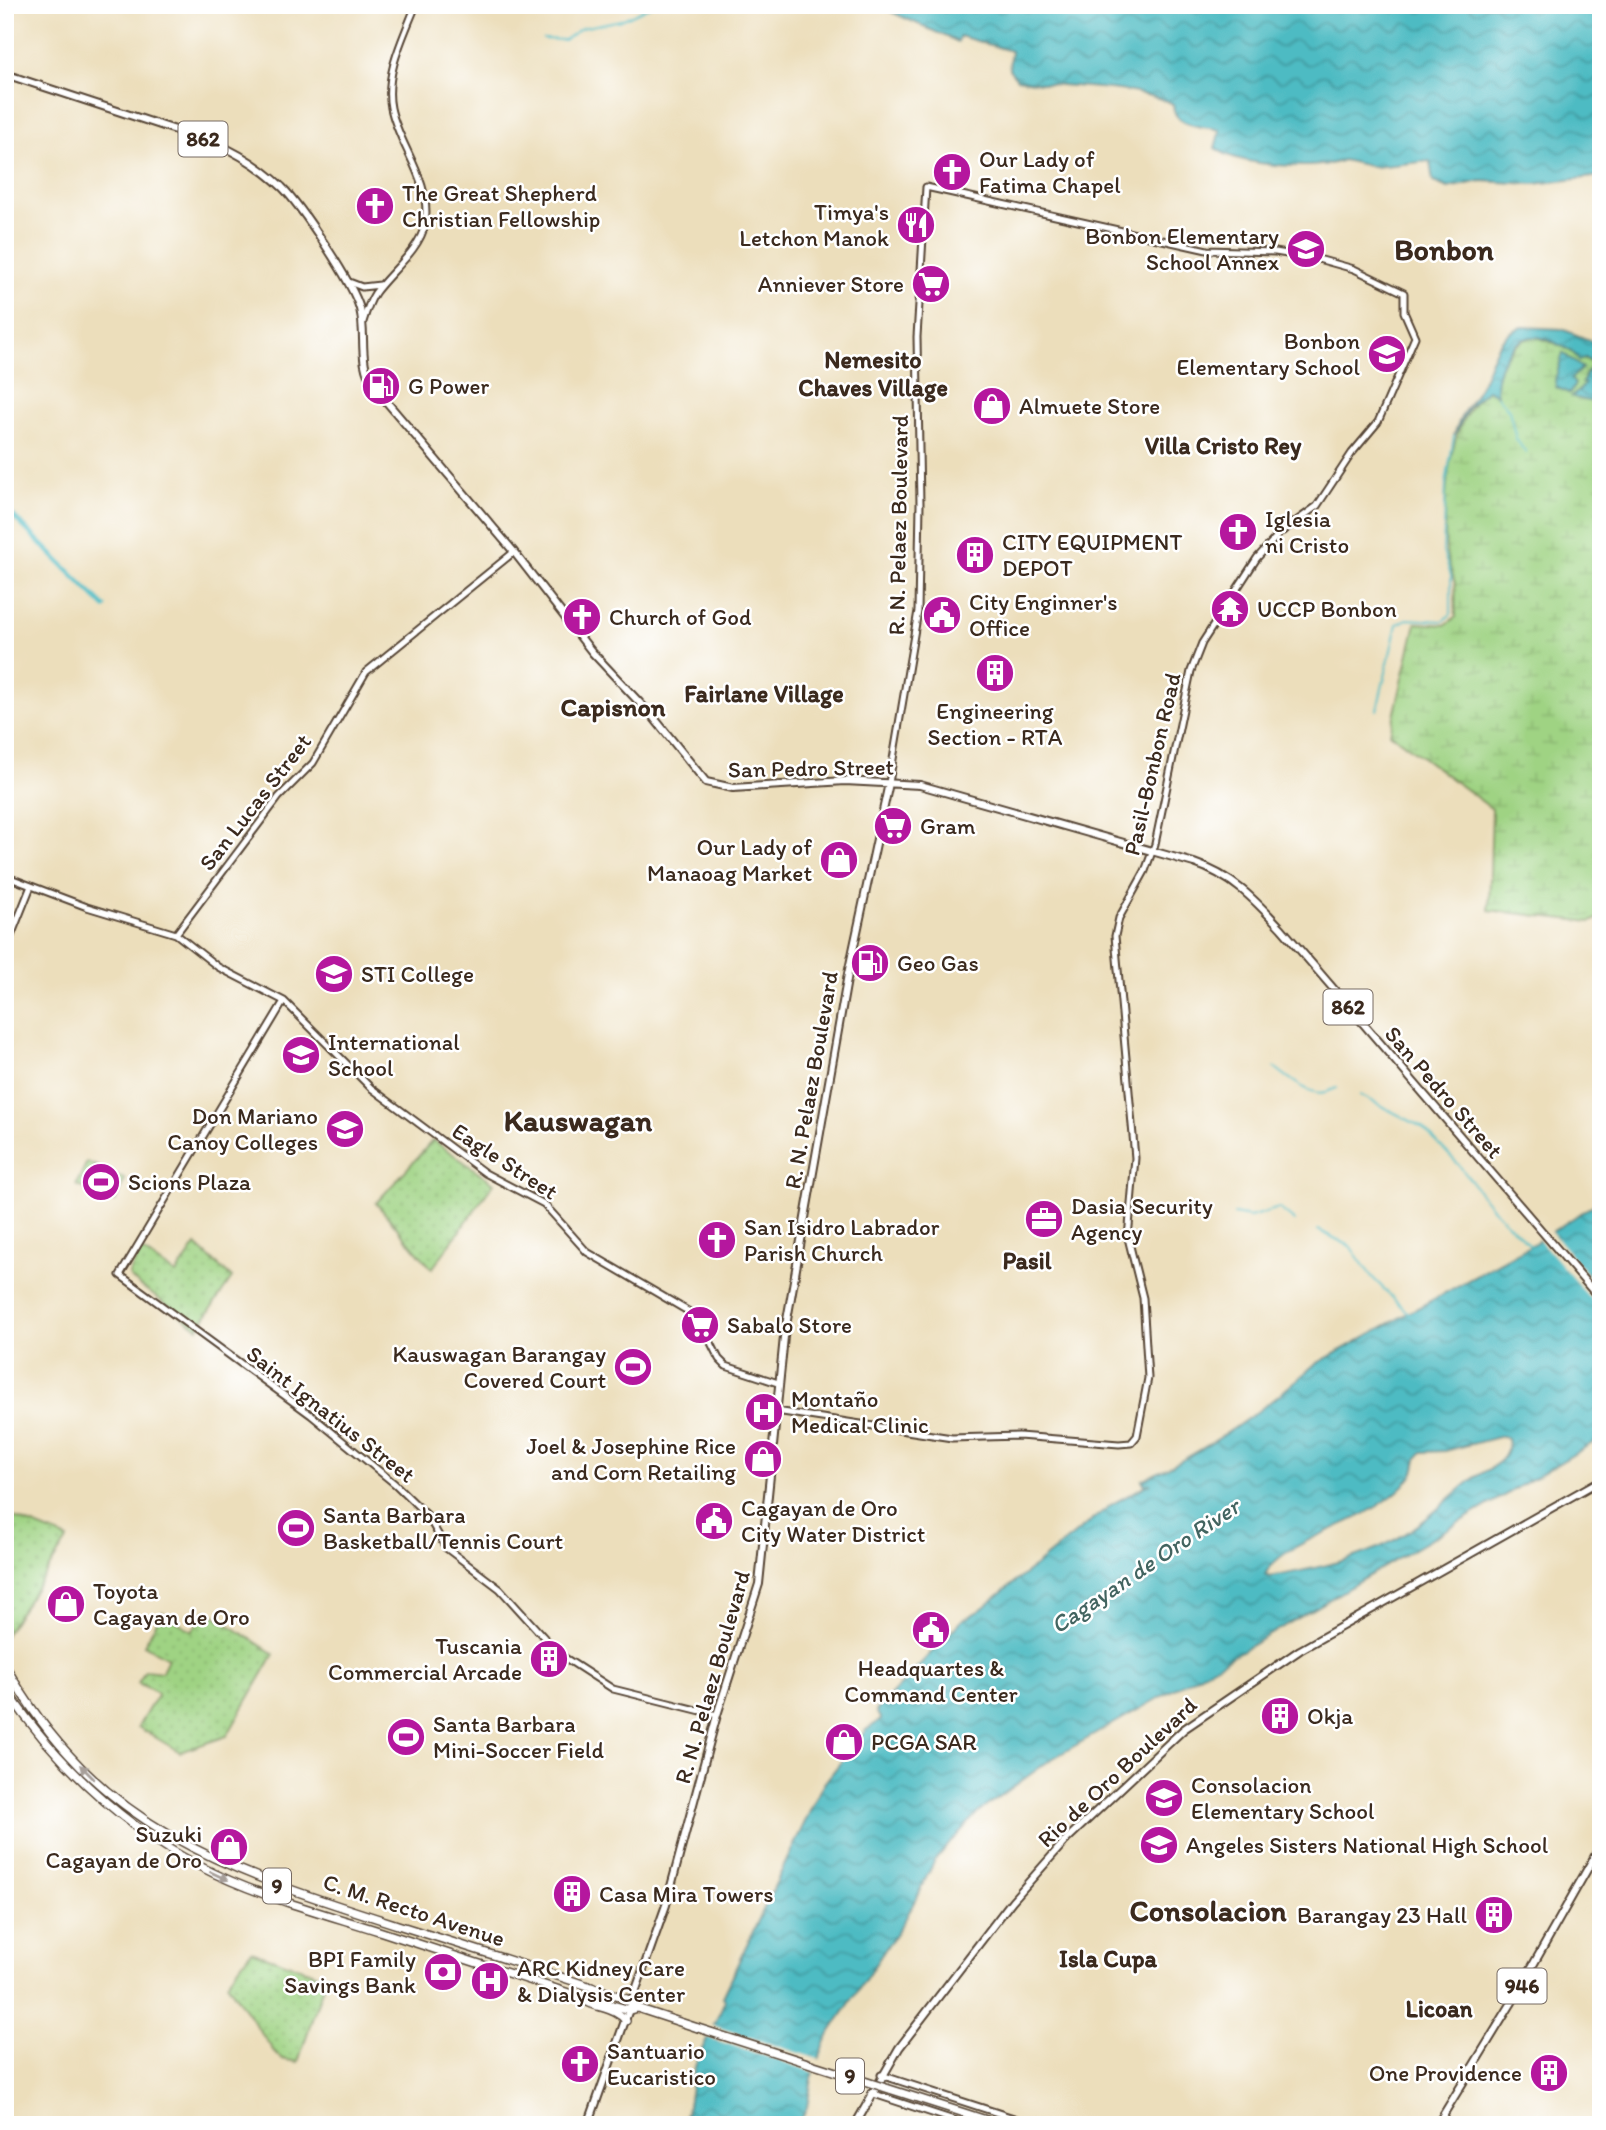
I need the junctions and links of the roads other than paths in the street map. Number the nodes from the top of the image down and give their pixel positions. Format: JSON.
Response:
{"nodes":[{"id":1,"x":416,"y":5,"type":"edge"},
{"id":2,"x":5,"y":74,"type":"edge"},
{"id":3,"x":347,"y":282,"type":"junction"},
{"id":4,"x":383,"y":284,"type":"junction"},
{"id":5,"x":1404,"y":293,"type":"joint"},
{"id":6,"x":362,"y":323,"type":"junction"},
{"id":7,"x":514,"y":552,"type":"junction"},
{"id":8,"x":889,"y":783,"type":"junction"},
{"id":9,"x":1153,"y":852,"type":"junction"},
{"id":10,"x":5,"y":876,"type":"edge"},
{"id":11,"x":31,"y":886,"type":"junction"},
{"id":12,"x":176,"y":934,"type":"junction"},
{"id":13,"x":5,"y":951,"type":"edge"},
{"id":14,"x":284,"y":1001,"type":"junction"},
{"id":15,"x":1601,"y":1300,"type":"edge"},
{"id":16,"x":778,"y":1383,"type":"junction"},
{"id":17,"x":776,"y":1411,"type":"junction"},
{"id":18,"x":1601,"y":1480,"type":"edge"},
{"id":19,"x":5,"y":1665,"type":"edge"},
{"id":20,"x":5,"y":1688,"type":"edge"},
{"id":21,"x":717,"y":1715,"type":"junction"},
{"id":22,"x":115,"y":1797,"type":"junction"},
{"id":23,"x":109,"y":1805,"type":"junction"},
{"id":24,"x":1601,"y":1844,"type":"edge"},
{"id":25,"x":397,"y":1924,"type":"junction"},
{"id":26,"x":393,"y":1936,"type":"junction"},
{"id":27,"x":493,"y":1955,"type":"junction"},
{"id":28,"x":489,"y":1967,"type":"junction"},
{"id":29,"x":578,"y":1996,"type":"junction"},
{"id":30,"x":633,"y":2006,"type":"junction"},
{"id":31,"x":626,"y":2021,"type":"junction"},
{"id":32,"x":881,"y":2075,"type":"junction"},
{"id":33,"x":929,"y":2091,"type":"junction"},
{"id":34,"x":871,"y":2093,"type":"junction"},
{"id":35,"x":922,"y":2110,"type":"junction"},
{"id":36,"x":588,"y":2125,"type":"edge"},
{"id":37,"x":855,"y":2125,"type":"edge"},
{"id":38,"x":969,"y":2125,"type":"edge"},
{"id":39,"x":1002,"y":2125,"type":"edge"},
{"id":40,"x":1034,"y":2125,"type":"edge"},
{"id":41,"x":1437,"y":2125,"type":"edge"}],
"edges":[{"from":1,"to":4,"type":"street","name":"San Pedro Street"},
{"from":2,"to":3,"type":"main road","number":"862"},
{"from":3,"to":4,"type":"street"},
{"from":3,"to":6,"type":"main road","number":"862"},
{"from":4,"to":6,"type":"street","name":"San Pedro Street"},
{"from":5,"to":8,"type":"street","name":"R. N. Pelaez Boulevard"},
{"from":5,"to":9,"type":"street","name":"Pasil-Bonbon Road"},
{"from":6,"to":7,"type":"main road","name":"San Pedro Street","number":"862"},
{"from":7,"to":8,"type":"main road","name":"San Pedro Street","number":"862"},
{"from":7,"to":12,"type":"street","name":"San Lucas Street"},
{"from":8,"to":9,"type":"main road","name":"San Pedro Street","number":"862"},
{"from":8,"to":16,"type":"main road","name":"R. N. Pelaez Boulevard"},
{"from":9,"to":15,"type":"main road","name":"San Pedro Street","number":"862"},
{"from":9,"to":17,"type":"street","name":"Pasil-Bonbon Road"},
{"from":10,"to":11,"type":"street"},
{"from":11,"to":12,"type":"street"},
{"from":11,"to":13,"type":"street"},
{"from":12,"to":14,"type":"street","name":"Eagle Street"},
{"from":14,"to":16,"type":"street","name":"Eagle Street"},
{"from":14,"to":21,"type":"street","name":"Saint Ignatius Street"},
{"from":16,"to":17,"type":"main road","name":"R. N. Pelaez Boulevard"},
{"from":17,"to":21,"type":"main road","name":"R. N. Pelaez Boulevard"},
{"from":18,"to":32,"type":"main road","name":"Rio de Oro Boulevard"},
{"from":22,"to":19,"type":"highway","name":"C. M. Recto Avenue","number":"9","one_way":true},
{"from":20,"to":23,"type":"highway","name":"C. M. Recto Avenue","number":"9"},
{"from":21,"to":30,"type":"main road","name":"R. N. Pelaez Boulevard"},
{"from":22,"to":23,"type":"highway"},
{"from":22,"to":25,"type":"highway","name":"C. M. Recto Avenue","number":"9"},
{"from":23,"to":26,"type":"highway","name":"C. M. Recto Avenue","number":"9","one_way":true},
{"from":24,"to":41,"type":"main road","number":"946"},
{"from":25,"to":26,"type":"highway"},
{"from":25,"to":27,"type":"highway","name":"C. M. Recto Avenue","number":"9"},
{"from":26,"to":28,"type":"highway","name":"C. M. Recto Avenue","number":"9"},
{"from":27,"to":28,"type":"highway"},
{"from":27,"to":30,"type":"highway","name":"C. M. Recto Avenue","number":"9"},
{"from":28,"to":29,"type":"highway","name":"C. M. Recto Avenue","number":"9"},
{"from":29,"to":30,"type":"highway","name":"C. M. Recto Avenue","number":"9"},
{"from":29,"to":31,"type":"highway"},
{"from":30,"to":31,"type":"main road","name":"R. N. Pelaez Boulevard"},
{"from":30,"to":39,"type":"highway","name":"C. M. Recto Avenue","number":"9","bridge":true},
{"from":31,"to":36,"type":"main road","name":"R. N. Pelaez Boulevard"},
{"from":32,"to":33,"type":"street"},
{"from":32,"to":34,"type":"main road","name":"Rio de Oro Boulevard"},
{"from":33,"to":35,"type":"street"},
{"from":33,"to":40,"type":"street"},
{"from":34,"to":35,"type":"street"},
{"from":34,"to":37,"type":"main road","name":"Rio de Oro Boulevard"},
{"from":35,"to":38,"type":"street"}]}
